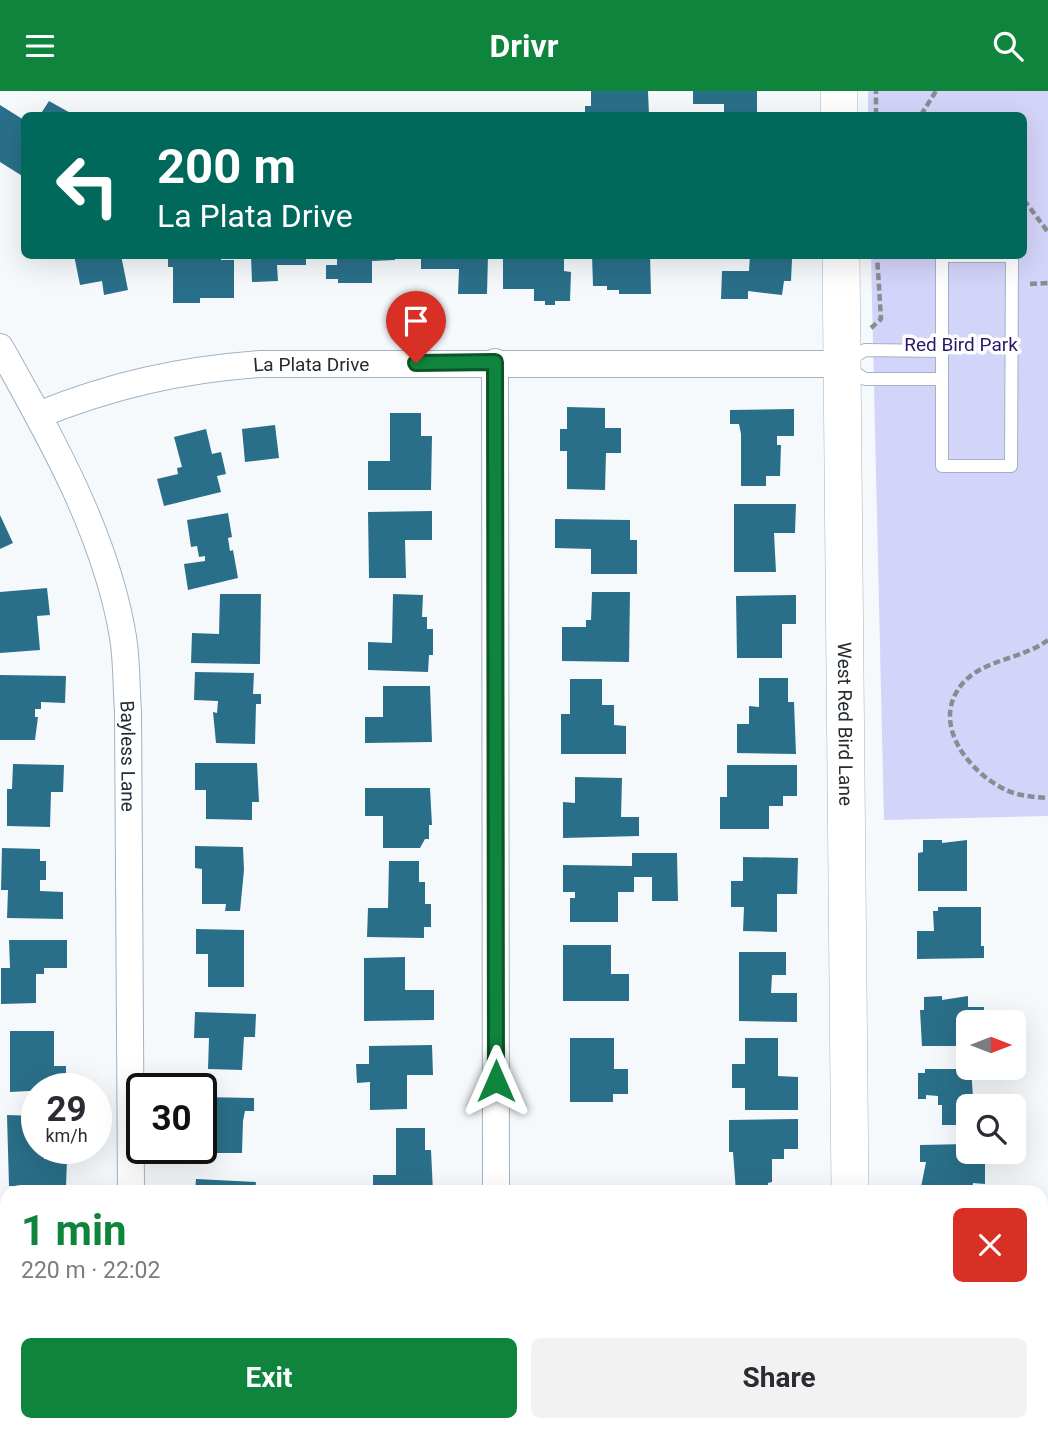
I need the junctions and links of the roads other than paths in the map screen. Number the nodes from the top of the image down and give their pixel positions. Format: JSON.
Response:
{"nodes":[{"id":1,"x":839,"y":91,"type":"edge"},
{"id":2,"x":839,"y":112,"type":"edge"},
{"id":3,"x":841,"y":259,"type":"edge"},
{"id":4,"x":942,"y":259,"type":"edge"},
{"id":5,"x":1012,"y":259,"type":"edge"},
{"id":6,"x":0,"y":347,"type":"edge"},
{"id":7,"x":942,"y":351,"type":"junction"},
{"id":8,"x":495,"y":362,"type":"junction"},
{"id":9,"x":842,"y":364,"type":"junction"},
{"id":10,"x":942,"y":379,"type":"junction"},
{"id":11,"x":38,"y":415,"type":"junction"},
{"id":12,"x":131,"y":1185,"type":"edge"},
{"id":13,"x":496,"y":1185,"type":"edge"},
{"id":14,"x":850,"y":1185,"type":"edge"}],
"edges":[{"from":1,"to":2,"type":"street"},
{"from":3,"to":9,"type":"street","name":"West Red Bird Lane"},
{"from":4,"to":7,"type":"lane"},
{"from":5,"to":10,"type":"lane"},
{"from":6,"to":11,"type":"street","name":"Bayless Lane"},
{"from":7,"to":9,"type":"lane"},
{"from":7,"to":10,"type":"lane"},
{"from":8,"to":9,"type":"street","name":"La Plata Drive"},
{"from":8,"to":11,"type":"street","name":"La Plata Drive"},
{"from":8,"to":13,"type":"street"},
{"from":9,"to":10,"type":"lane"},
{"from":9,"to":14,"type":"street","name":"West Red Bird Lane"},
{"from":11,"to":12,"type":"street","name":"Bayless Lane"}]}
